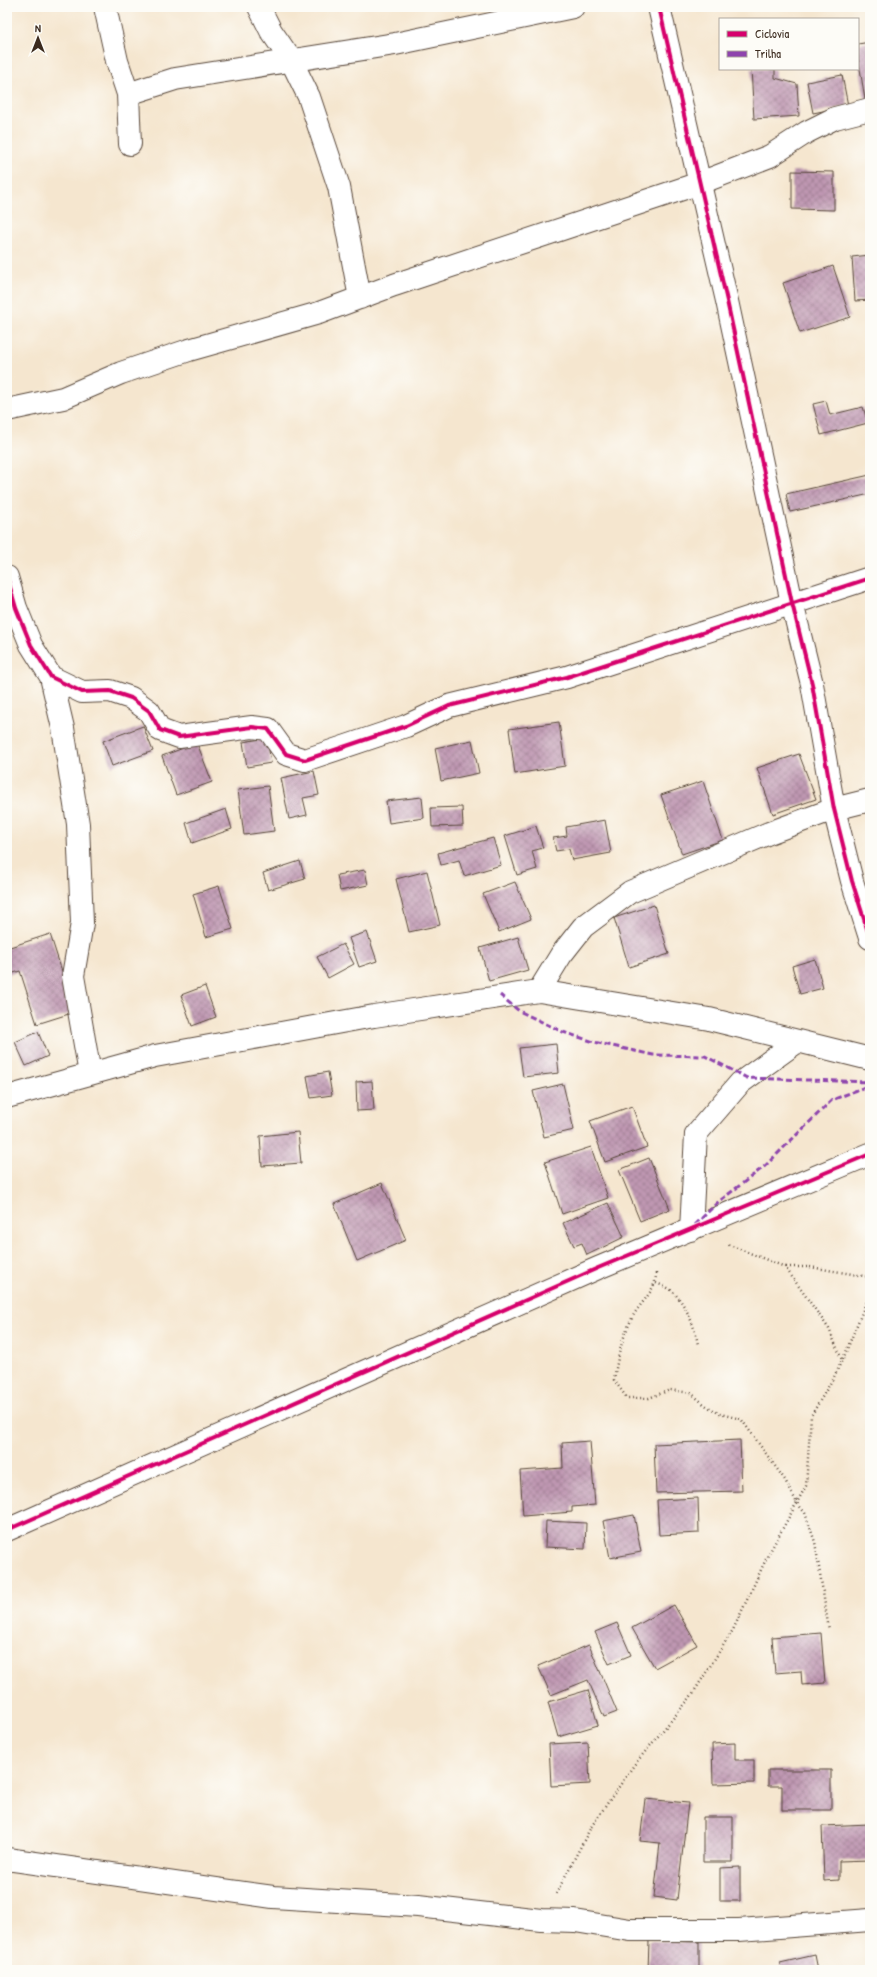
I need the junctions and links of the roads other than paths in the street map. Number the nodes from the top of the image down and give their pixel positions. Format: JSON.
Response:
{"nodes":[{"id":1,"x":105,"y":7,"type":"edge"},
{"id":2,"x":259,"y":7,"type":"edge"},
{"id":3,"x":573,"y":7,"type":"edge"},
{"id":4,"x":659,"y":7,"type":"edge"},
{"id":5,"x":291,"y":60,"type":"junction"},
{"id":6,"x":128,"y":94,"type":"junction"},
{"id":7,"x":870,"y":109,"type":"edge"},
{"id":8,"x":130,"y":144,"type":"dead end"},
{"id":9,"x":700,"y":183,"type":"junction"},
{"id":10,"x":360,"y":298,"type":"junction"},
{"id":11,"x":7,"y":410,"type":"edge"},
{"id":12,"x":7,"y":577,"type":"edge"},
{"id":13,"x":870,"y":578,"type":"edge"},
{"id":14,"x":792,"y":603,"type":"junction"},
{"id":15,"x":51,"y":677,"type":"junction"},
{"id":16,"x":870,"y":800,"type":"edge"},
{"id":17,"x":834,"y":809,"type":"junction"},
{"id":18,"x":870,"y":938,"type":"edge"},
{"id":19,"x":539,"y":991,"type":"junction"},
{"id":20,"x":798,"y":1041,"type":"junction"},
{"id":21,"x":870,"y":1058,"type":"edge"},
{"id":22,"x":90,"y":1074,"type":"junction"},
{"id":23,"x":7,"y":1097,"type":"edge"},
{"id":24,"x":870,"y":1154,"type":"edge"},
{"id":25,"x":691,"y":1230,"type":"junction"},
{"id":26,"x":7,"y":1530,"type":"edge"},
{"id":27,"x":7,"y":1859,"type":"edge"},
{"id":28,"x":870,"y":1920,"type":"edge"}],
"edges":[{"from":1,"to":6,"type":"street"},
{"from":2,"to":5,"type":"street"},
{"from":3,"to":5,"type":"street"},
{"from":4,"to":9,"type":"street"},
{"from":5,"to":6,"type":"street"},
{"from":5,"to":10,"type":"street"},
{"from":6,"to":8,"type":"street"},
{"from":7,"to":9,"type":"street"},
{"from":9,"to":10,"type":"street"},
{"from":9,"to":14,"type":"street"},
{"from":10,"to":11,"type":"street"},
{"from":12,"to":15,"type":"street"},
{"from":13,"to":14,"type":"street"},
{"from":14,"to":15,"type":"street"},
{"from":14,"to":17,"type":"street"},
{"from":15,"to":22,"type":"street"},
{"from":16,"to":17,"type":"street"},
{"from":17,"to":18,"type":"street"},
{"from":17,"to":19,"type":"street"},
{"from":19,"to":20,"type":"street"},
{"from":19,"to":22,"type":"street"},
{"from":20,"to":21,"type":"street"},
{"from":20,"to":25,"type":"street"},
{"from":22,"to":23,"type":"street"},
{"from":24,"to":25,"type":"street"},
{"from":25,"to":26,"type":"street"},
{"from":27,"to":28,"type":"street"}]}
